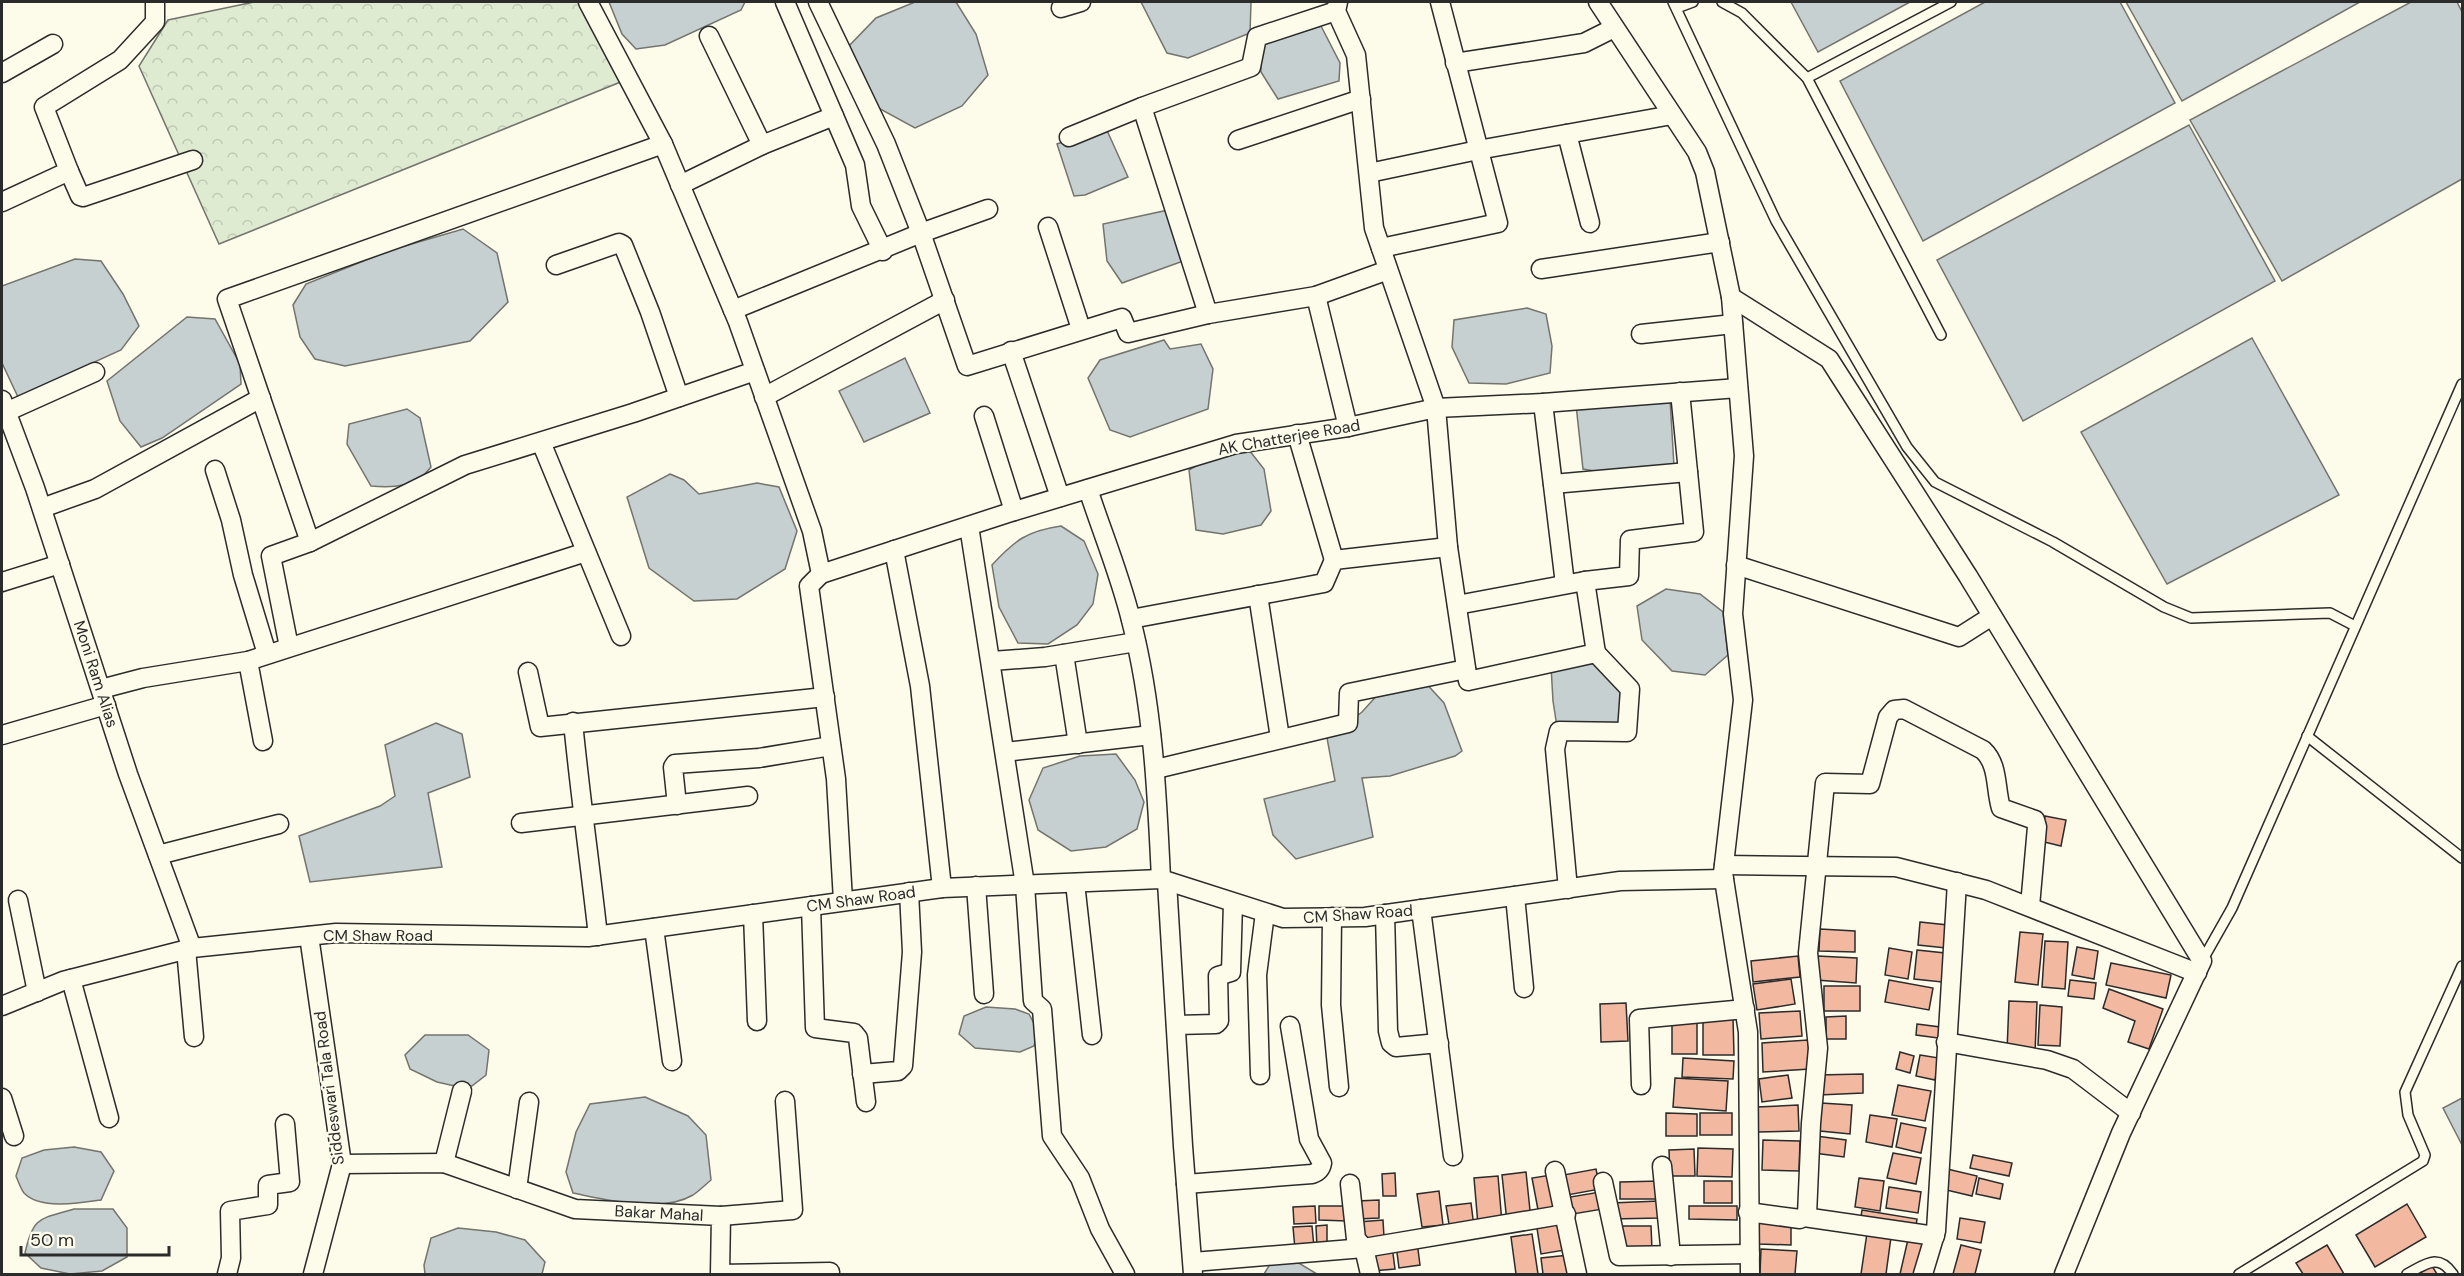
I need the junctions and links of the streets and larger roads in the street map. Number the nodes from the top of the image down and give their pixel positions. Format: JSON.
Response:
{"nodes":[{"id":1,"x":155,"y":2,"type":"edge"},
{"id":2,"x":588,"y":2,"type":"edge"},
{"id":3,"x":785,"y":2,"type":"edge"},
{"id":4,"x":819,"y":2,"type":"edge"},
{"id":5,"x":1081,"y":2,"type":"edge"},
{"id":6,"x":1440,"y":2,"type":"edge"},
{"id":7,"x":1598,"y":2,"type":"edge"},
{"id":8,"x":1337,"y":6,"type":"edge"},
{"id":9,"x":1061,"y":8,"type":"dead end"},
{"id":10,"x":1614,"y":28,"type":"junction"},
{"id":11,"x":709,"y":36,"type":"dead end"},
{"id":12,"x":53,"y":44,"type":"dead end"},
{"id":13,"x":1455,"y":63,"type":"junction"},
{"id":14,"x":2,"y":73,"type":"edge"},
{"id":15,"x":1361,"y":99,"type":"junction"},
{"id":16,"x":1142,"y":107,"type":"junction"},
{"id":17,"x":1672,"y":115,"type":"junction"},
{"id":18,"x":834,"y":116,"type":"junction"},
{"id":19,"x":1567,"y":134,"type":"junction"},
{"id":20,"x":1069,"y":136,"type":"dead end"},
{"id":21,"x":1238,"y":140,"type":"dead end"},
{"id":22,"x":663,"y":144,"type":"junction"},
{"id":23,"x":762,"y":145,"type":"junction"},
{"id":24,"x":1478,"y":150,"type":"junction"},
{"id":25,"x":193,"y":160,"type":"dead end"},
{"id":26,"x":69,"y":171,"type":"junction"},
{"id":27,"x":1369,"y":173,"type":"junction"},
{"id":28,"x":680,"y":185,"type":"junction"},
{"id":29,"x":2,"y":202,"type":"edge"},
{"id":30,"x":988,"y":209,"type":"dead end"},
{"id":31,"x":1590,"y":223,"type":"dead end"},
{"id":32,"x":1048,"y":227,"type":"dead end"},
{"id":33,"x":921,"y":233,"type":"junction"},
{"id":34,"x":1720,"y":242,"type":"junction"},
{"id":35,"x":1381,"y":248,"type":"junction"},
{"id":36,"x":883,"y":251,"type":"junction"},
{"id":37,"x":556,"y":265,"type":"dead end"},
{"id":38,"x":1541,"y":269,"type":"dead end"},
{"id":39,"x":1388,"y":270,"type":"junction"},
{"id":40,"x":1317,"y":296,"type":"junction"},
{"id":41,"x":1731,"y":297,"type":"junction"},
{"id":42,"x":945,"y":300,"type":"junction"},
{"id":43,"x":733,"y":310,"type":"junction"},
{"id":44,"x":1208,"y":314,"type":"junction"},
{"id":45,"x":1733,"y":324,"type":"junction"},
{"id":46,"x":1081,"y":329,"type":"junction"},
{"id":47,"x":1641,"y":334,"type":"dead end"},
{"id":48,"x":1011,"y":351,"type":"junction"},
{"id":49,"x":755,"y":371,"type":"junction"},
{"id":50,"x":95,"y":372,"type":"dead end"},
{"id":51,"x":1738,"y":388,"type":"junction"},
{"id":52,"x":1680,"y":392,"type":"junction"},
{"id":53,"x":680,"y":397,"type":"junction"},
{"id":54,"x":764,"y":397,"type":"junction"},
{"id":55,"x":261,"y":398,"type":"junction"},
{"id":56,"x":1543,"y":402,"type":"junction"},
{"id":57,"x":4,"y":406,"type":"edge"},
{"id":58,"x":1436,"y":408,"type":"junction"},
{"id":59,"x":984,"y":416,"type":"dead end"},
{"id":60,"x":1348,"y":427,"type":"junction"},
{"id":61,"x":1297,"y":435,"type":"junction"},
{"id":62,"x":541,"y":442,"type":"junction"},
{"id":63,"x":215,"y":470,"type":"dead end"},
{"id":64,"x":1688,"y":472,"type":"junction"},
{"id":65,"x":1553,"y":484,"type":"junction"},
{"id":66,"x":1088,"y":489,"type":"junction"},
{"id":67,"x":1060,"y":497,"type":"junction"},
{"id":68,"x":42,"y":508,"type":"junction"},
{"id":69,"x":1014,"y":511,"type":"junction"},
{"id":70,"x":969,"y":526,"type":"junction"},
{"id":71,"x":310,"y":542,"type":"junction"},
{"id":72,"x":1448,"y":547,"type":"junction"},
{"id":73,"x":894,"y":550,"type":"junction"},
{"id":74,"x":586,"y":552,"type":"junction"},
{"id":75,"x":1334,"y":560,"type":"junction"},
{"id":76,"x":60,"y":564,"type":"junction"},
{"id":77,"x":1736,"y":565,"type":"junction"},
{"id":78,"x":821,"y":574,"type":"junction"},
{"id":79,"x":1585,"y":581,"type":"junction"},
{"id":80,"x":2,"y":582,"type":"edge"},
{"id":81,"x":1565,"y":584,"type":"junction"},
{"id":82,"x":1258,"y":595,"type":"junction"},
{"id":83,"x":1457,"y":605,"type":"junction"},
{"id":84,"x":1992,"y":616,"type":"junction"},
{"id":85,"x":1131,"y":619,"type":"junction"},
{"id":86,"x":621,"y":636,"type":"dead end"},
{"id":87,"x":1136,"y":642,"type":"junction"},
{"id":88,"x":289,"y":647,"type":"junction"},
{"id":89,"x":1596,"y":653,"type":"junction"},
{"id":90,"x":267,"y":654,"type":"junction"},
{"id":91,"x":1064,"y":654,"type":"junction"},
{"id":92,"x":248,"y":661,"type":"junction"},
{"id":93,"x":992,"y":661,"type":"junction"},
{"id":94,"x":1466,"y":669,"type":"junction"},
{"id":95,"x":528,"y":672,"type":"dead end"},
{"id":96,"x":104,"y":697,"type":"junction"},
{"id":97,"x":825,"y":697,"type":"junction"},
{"id":98,"x":573,"y":722,"type":"junction"},
{"id":99,"x":2,"y":735,"type":"edge"},
{"id":100,"x":1151,"y":735,"type":"junction"},
{"id":101,"x":1280,"y":738,"type":"junction"},
{"id":102,"x":263,"y":741,"type":"dead end"},
{"id":103,"x":1078,"y":744,"type":"junction"},
{"id":104,"x":831,"y":746,"type":"junction"},
{"id":105,"x":1005,"y":752,"type":"junction"},
{"id":106,"x":1156,"y":769,"type":"junction"},
{"id":107,"x":748,"y":796,"type":"dead end"},
{"id":108,"x":677,"y":805,"type":"junction"},
{"id":109,"x":582,"y":816,"type":"junction"},
{"id":110,"x":521,"y":823,"type":"dead end"},
{"id":111,"x":279,"y":824,"type":"dead end"},
{"id":112,"x":158,"y":855,"type":"junction"},
{"id":113,"x":1818,"y":866,"type":"junction"},
{"id":114,"x":1724,"y":872,"type":"junction"},
{"id":115,"x":1164,"y":880,"type":"junction"},
{"id":116,"x":1956,"y":882,"type":"junction"},
{"id":117,"x":1075,"y":883,"type":"junction"},
{"id":118,"x":1025,"y":885,"type":"junction"},
{"id":119,"x":976,"y":886,"type":"junction"},
{"id":120,"x":942,"y":888,"type":"junction"},
{"id":121,"x":1568,"y":889,"type":"junction"},
{"id":122,"x":909,"y":892,"type":"junction"},
{"id":123,"x":1515,"y":896,"type":"junction"},
{"id":124,"x":18,"y":900,"type":"dead end"},
{"id":125,"x":843,"y":902,"type":"junction"},
{"id":126,"x":1233,"y":903,"type":"junction"},
{"id":127,"x":811,"y":906,"type":"junction"},
{"id":128,"x":2030,"y":906,"type":"junction"},
{"id":129,"x":1421,"y":909,"type":"junction"},
{"id":130,"x":1265,"y":913,"type":"junction"},
{"id":131,"x":753,"y":914,"type":"junction"},
{"id":132,"x":1385,"y":914,"type":"junction"},
{"id":133,"x":1332,"y":917,"type":"junction"},
{"id":134,"x":654,"y":928,"type":"junction"},
{"id":135,"x":309,"y":936,"type":"junction"},
{"id":136,"x":598,"y":936,"type":"junction"},
{"id":137,"x":189,"y":949,"type":"junction"},
{"id":138,"x":2200,"y":967,"type":"junction"},
{"id":139,"x":71,"y":979,"type":"junction"},
{"id":140,"x":1524,"y":988,"type":"dead end"},
{"id":141,"x":38,"y":992,"type":"junction"},
{"id":142,"x":984,"y":994,"type":"dead end"},
{"id":143,"x":2,"y":1006,"type":"edge"},
{"id":144,"x":1745,"y":1009,"type":"junction"},
{"id":145,"x":757,"y":1022,"type":"dead end"},
{"id":146,"x":1176,"y":1025,"type":"junction"},
{"id":147,"x":1290,"y":1026,"type":"dead end"},
{"id":148,"x":1092,"y":1035,"type":"dead end"},
{"id":149,"x":194,"y":1036,"type":"dead end"},
{"id":150,"x":1946,"y":1041,"type":"junction"},
{"id":151,"x":1438,"y":1043,"type":"junction"},
{"id":152,"x":672,"y":1061,"type":"dead end"},
{"id":153,"x":862,"y":1074,"type":"junction"},
{"id":154,"x":1260,"y":1075,"type":"dead end"},
{"id":155,"x":1641,"y":1085,"type":"dead end"},
{"id":156,"x":1339,"y":1087,"type":"dead end"},
{"id":157,"x":462,"y":1091,"type":"dead end"},
{"id":158,"x":2,"y":1098,"type":"edge"},
{"id":159,"x":785,"y":1101,"type":"dead end"},
{"id":160,"x":529,"y":1102,"type":"dead end"},
{"id":161,"x":866,"y":1102,"type":"dead end"},
{"id":162,"x":2131,"y":1113,"type":"junction"},
{"id":163,"x":109,"y":1118,"type":"dead end"},
{"id":164,"x":285,"y":1124,"type":"dead end"},
{"id":165,"x":14,"y":1136,"type":"dead end"},
{"id":166,"x":1454,"y":1156,"type":"dead end"},
{"id":167,"x":342,"y":1164,"type":"junction"},
{"id":168,"x":444,"y":1164,"type":"junction"},
{"id":169,"x":1662,"y":1166,"type":"dead end"},
{"id":170,"x":1556,"y":1171,"type":"dead end"},
{"id":171,"x":1603,"y":1182,"type":"dead end"},
{"id":172,"x":1186,"y":1184,"type":"junction"},
{"id":173,"x":1350,"y":1184,"type":"dead end"},
{"id":174,"x":517,"y":1189,"type":"junction"},
{"id":175,"x":1748,"y":1212,"type":"junction"},
{"id":176,"x":1566,"y":1214,"type":"junction"},
{"id":177,"x":721,"y":1216,"type":"junction"},
{"id":178,"x":1804,"y":1217,"type":"junction"},
{"id":179,"x":1935,"y":1236,"type":"junction"},
{"id":180,"x":1364,"y":1248,"type":"junction"},
{"id":181,"x":1750,"y":1254,"type":"junction"},
{"id":182,"x":1671,"y":1257,"type":"junction"},
{"id":183,"x":1193,"y":1268,"type":"edge"},
{"id":184,"x":830,"y":1272,"type":"dead end"},
{"id":185,"x":227,"y":1275,"type":"edge"},
{"id":186,"x":313,"y":1275,"type":"edge"},
{"id":187,"x":720,"y":1275,"type":"edge"},
{"id":188,"x":1125,"y":1275,"type":"edge"},
{"id":189,"x":1370,"y":1275,"type":"edge"},
{"id":190,"x":1577,"y":1275,"type":"edge"},
{"id":191,"x":1750,"y":1275,"type":"edge"},
{"id":192,"x":1923,"y":1275,"type":"edge"},
{"id":193,"x":2064,"y":1275,"type":"edge"}],
"edges":[{"from":1,"to":26,"type":"street"},
{"from":2,"to":22,"type":"street"},
{"from":3,"to":18,"type":"street"},
{"from":4,"to":33,"type":"street"},
{"from":5,"to":9,"type":"street"},
{"from":6,"to":13,"type":"street"},
{"from":7,"to":10,"type":"street"},
{"from":8,"to":15,"type":"street"},
{"from":8,"to":16,"type":"street"},
{"from":10,"to":13,"type":"street"},
{"from":10,"to":17,"type":"street"},
{"from":11,"to":23,"type":"street"},
{"from":12,"to":14,"type":"street"},
{"from":13,"to":24,"type":"street"},
{"from":15,"to":21,"type":"street"},
{"from":15,"to":27,"type":"street"},
{"from":16,"to":20,"type":"street"},
{"from":16,"to":44,"type":"street"},
{"from":17,"to":19,"type":"street"},
{"from":17,"to":34,"type":"street"},
{"from":18,"to":23,"type":"street"},
{"from":18,"to":36,"type":"street"},
{"from":19,"to":24,"type":"street"},
{"from":19,"to":31,"type":"street"},
{"from":22,"to":28,"type":"street"},
{"from":22,"to":55,"type":"street"},
{"from":23,"to":28,"type":"street"},
{"from":24,"to":27,"type":"street"},
{"from":24,"to":35,"type":"street"},
{"from":25,"to":26,"type":"street"},
{"from":26,"to":29,"type":"street"},
{"from":27,"to":35,"type":"street"},
{"from":28,"to":43,"type":"street"},
{"from":30,"to":33,"type":"street"},
{"from":32,"to":46,"type":"street"},
{"from":33,"to":36,"type":"street"},
{"from":33,"to":42,"type":"street"},
{"from":34,"to":38,"type":"street"},
{"from":34,"to":41,"type":"street"},
{"from":35,"to":39,"type":"street"},
{"from":36,"to":43,"type":"street"},
{"from":37,"to":53,"type":"street"},
{"from":39,"to":40,"type":"street"},
{"from":39,"to":58,"type":"street"},
{"from":40,"to":44,"type":"street"},
{"from":40,"to":60,"type":"street"},
{"from":41,"to":45,"type":"street"},
{"from":41,"to":84,"type":"street"},
{"from":42,"to":48,"type":"street"},
{"from":42,"to":54,"type":"street"},
{"from":43,"to":49,"type":"street"},
{"from":44,"to":46,"type":"street"},
{"from":45,"to":47,"type":"street"},
{"from":45,"to":51,"type":"street"},
{"from":46,"to":48,"type":"street"},
{"from":48,"to":67,"type":"street"},
{"from":49,"to":53,"type":"street"},
{"from":49,"to":54,"type":"street"},
{"from":50,"to":57,"type":"street"},
{"from":51,"to":52,"type":"street","name":"AK Chatterjee Road"},
{"from":51,"to":77,"type":"street"},
{"from":52,"to":56,"type":"street","name":"AK Chatterjee Road"},
{"from":52,"to":64,"type":"street"},
{"from":53,"to":62,"type":"street"},
{"from":54,"to":78,"type":"street"},
{"from":55,"to":68,"type":"street"},
{"from":55,"to":71,"type":"street"},
{"from":56,"to":58,"type":"street","name":"AK Chatterjee Road"},
{"from":56,"to":65,"type":"street"},
{"from":57,"to":68,"type":"street","name":"Moni Ram Alias"},
{"from":58,"to":60,"type":"street","name":"AK Chatterjee Road"},
{"from":58,"to":72,"type":"street"},
{"from":59,"to":69,"type":"street"},
{"from":60,"to":61,"type":"street","name":"AK Chatterjee Road"},
{"from":61,"to":66,"type":"street","name":"AK Chatterjee Road"},
{"from":61,"to":75,"type":"street"},
{"from":62,"to":71,"type":"street"},
{"from":62,"to":74,"type":"street"},
{"from":63,"to":90,"type":"street"},
{"from":64,"to":65,"type":"street"},
{"from":64,"to":79,"type":"street"},
{"from":65,"to":81,"type":"street"},
{"from":66,"to":67,"type":"street","name":"AK Chatterjee Road"},
{"from":66,"to":85,"type":"street"},
{"from":67,"to":69,"type":"street","name":"AK Chatterjee Road"},
{"from":68,"to":76,"type":"street","name":"Moni Ram Alias"},
{"from":69,"to":70,"type":"street","name":"AK Chatterjee Road"},
{"from":70,"to":73,"type":"street","name":"AK Chatterjee Road"},
{"from":70,"to":93,"type":"street"},
{"from":71,"to":88,"type":"street"},
{"from":72,"to":75,"type":"street"},
{"from":72,"to":83,"type":"street"},
{"from":73,"to":78,"type":"street","name":"AK Chatterjee Road"},
{"from":73,"to":120,"type":"street"},
{"from":74,"to":86,"type":"street"},
{"from":74,"to":88,"type":"street"},
{"from":75,"to":82,"type":"street"},
{"from":76,"to":80,"type":"street"},
{"from":76,"to":96,"type":"street","name":"Moni Ram Alias"},
{"from":77,"to":84,"type":"street"},
{"from":77,"to":114,"type":"street"},
{"from":78,"to":97,"type":"street"},
{"from":79,"to":81,"type":"street"},
{"from":79,"to":89,"type":"street"},
{"from":81,"to":83,"type":"street"},
{"from":82,"to":85,"type":"street"},
{"from":82,"to":101,"type":"street"},
{"from":83,"to":94,"type":"street"},
{"from":84,"to":138,"type":"street"},
{"from":85,"to":87,"type":"street"},
{"from":87,"to":91,"type":"street"},
{"from":87,"to":100,"type":"street"},
{"from":88,"to":90,"type":"street"},
{"from":89,"to":94,"type":"street"},
{"from":89,"to":121,"type":"street"},
{"from":90,"to":92,"type":"street"},
{"from":91,"to":93,"type":"street"},
{"from":91,"to":103,"type":"street"},
{"from":92,"to":96,"type":"street"},
{"from":92,"to":102,"type":"street"},
{"from":93,"to":105,"type":"street"},
{"from":94,"to":101,"type":"street"},
{"from":95,"to":98,"type":"street"},
{"from":96,"to":99,"type":"street"},
{"from":96,"to":112,"type":"street","name":"Moni Ram Alias"},
{"from":97,"to":98,"type":"street"},
{"from":97,"to":104,"type":"street"},
{"from":98,"to":109,"type":"street"},
{"from":100,"to":103,"type":"street"},
{"from":100,"to":106,"type":"street"},
{"from":101,"to":106,"type":"street"},
{"from":103,"to":105,"type":"street"},
{"from":104,"to":108,"type":"street"},
{"from":104,"to":125,"type":"street"},
{"from":105,"to":118,"type":"street"},
{"from":106,"to":115,"type":"street"},
{"from":107,"to":108,"type":"street"},
{"from":108,"to":109,"type":"street"},
{"from":109,"to":110,"type":"street"},
{"from":109,"to":136,"type":"street"},
{"from":111,"to":112,"type":"street"},
{"from":112,"to":137,"type":"street","name":"Moni Ram Alias"},
{"from":113,"to":114,"type":"street","name":"CM Shaw Road"},
{"from":113,"to":116,"type":"street","name":"CM Shaw Road"},
{"from":113,"to":128,"type":"street"},
{"from":113,"to":178,"type":"street"},
{"from":114,"to":121,"type":"street","name":"CM Shaw Road"},
{"from":114,"to":144,"type":"street"},
{"from":115,"to":117,"type":"street","name":"CM Shaw Road"},
{"from":115,"to":126,"type":"street","name":"CM Shaw Road"},
{"from":115,"to":146,"type":"street"},
{"from":116,"to":128,"type":"street","name":"CM Shaw Road"},
{"from":116,"to":150,"type":"street"},
{"from":117,"to":118,"type":"street","name":"CM Shaw Road"},
{"from":117,"to":148,"type":"street"},
{"from":118,"to":119,"type":"street","name":"CM Shaw Road"},
{"from":118,"to":188,"type":"street"},
{"from":119,"to":120,"type":"street","name":"CM Shaw Road"},
{"from":119,"to":142,"type":"street"},
{"from":120,"to":122,"type":"street","name":"CM Shaw Road"},
{"from":121,"to":123,"type":"street","name":"CM Shaw Road"},
{"from":122,"to":125,"type":"street","name":"CM Shaw Road"},
{"from":122,"to":153,"type":"street"},
{"from":123,"to":129,"type":"street","name":"CM Shaw Road"},
{"from":123,"to":140,"type":"street"},
{"from":124,"to":141,"type":"street"},
{"from":125,"to":127,"type":"street","name":"CM Shaw Road"},
{"from":126,"to":130,"type":"street","name":"CM Shaw Road"},
{"from":126,"to":146,"type":"street"},
{"from":127,"to":131,"type":"street","name":"CM Shaw Road"},
{"from":127,"to":153,"type":"street"},
{"from":128,"to":138,"type":"street","name":"CM Shaw Road"},
{"from":129,"to":132,"type":"street","name":"CM Shaw Road"},
{"from":129,"to":151,"type":"street"},
{"from":130,"to":133,"type":"street","name":"CM Shaw Road"},
{"from":130,"to":154,"type":"street"},
{"from":131,"to":134,"type":"street","name":"CM Shaw Road"},
{"from":131,"to":145,"type":"street"},
{"from":132,"to":133,"type":"street","name":"CM Shaw Road"},
{"from":132,"to":151,"type":"street"},
{"from":133,"to":156,"type":"street"},
{"from":134,"to":136,"type":"street","name":"CM Shaw Road"},
{"from":134,"to":152,"type":"street"},
{"from":135,"to":136,"type":"street","name":"CM Shaw Road"},
{"from":135,"to":137,"type":"street","name":"CM Shaw Road"},
{"from":135,"to":167,"type":"street","name":"Siddeswari Tala Road"},
{"from":137,"to":139,"type":"street","name":"CM Shaw Road"},
{"from":137,"to":149,"type":"street","name":"Moni Ram Alias"},
{"from":138,"to":162,"type":"street"},
{"from":139,"to":141,"type":"street","name":"CM Shaw Road"},
{"from":139,"to":163,"type":"street"},
{"from":141,"to":143,"type":"street","name":"CM Shaw Road"},
{"from":144,"to":155,"type":"street"},
{"from":144,"to":175,"type":"street"},
{"from":146,"to":172,"type":"street"},
{"from":147,"to":172,"type":"street"},
{"from":150,"to":162,"type":"street"},
{"from":150,"to":179,"type":"street"},
{"from":151,"to":166,"type":"street"},
{"from":153,"to":161,"type":"street"},
{"from":157,"to":168,"type":"street"},
{"from":158,"to":165,"type":"street"},
{"from":159,"to":177,"type":"street"},
{"from":160,"to":174,"type":"street"},
{"from":162,"to":193,"type":"street"},
{"from":164,"to":185,"type":"street"},
{"from":167,"to":168,"type":"street","name":"Bakar Mahal"},
{"from":167,"to":186,"type":"street","name":"Siddeswari Tala Road"},
{"from":168,"to":174,"type":"street","name":"Bakar Mahal"},
{"from":169,"to":182,"type":"street"},
{"from":170,"to":176,"type":"street"},
{"from":171,"to":182,"type":"street"},
{"from":172,"to":183,"type":"street"},
{"from":173,"to":180,"type":"street"},
{"from":174,"to":177,"type":"street","name":"Bakar Mahal"},
{"from":175,"to":178,"type":"street"},
{"from":175,"to":181,"type":"street"},
{"from":176,"to":180,"type":"street"},
{"from":176,"to":190,"type":"street"},
{"from":177,"to":187,"type":"street","name":"Bakar Mahal"},
{"from":178,"to":179,"type":"street"},
{"from":179,"to":192,"type":"street"},
{"from":180,"to":183,"type":"street"},
{"from":180,"to":189,"type":"street"},
{"from":181,"to":182,"type":"street"},
{"from":181,"to":191,"type":"street"},
{"from":184,"to":187,"type":"street"}]}
